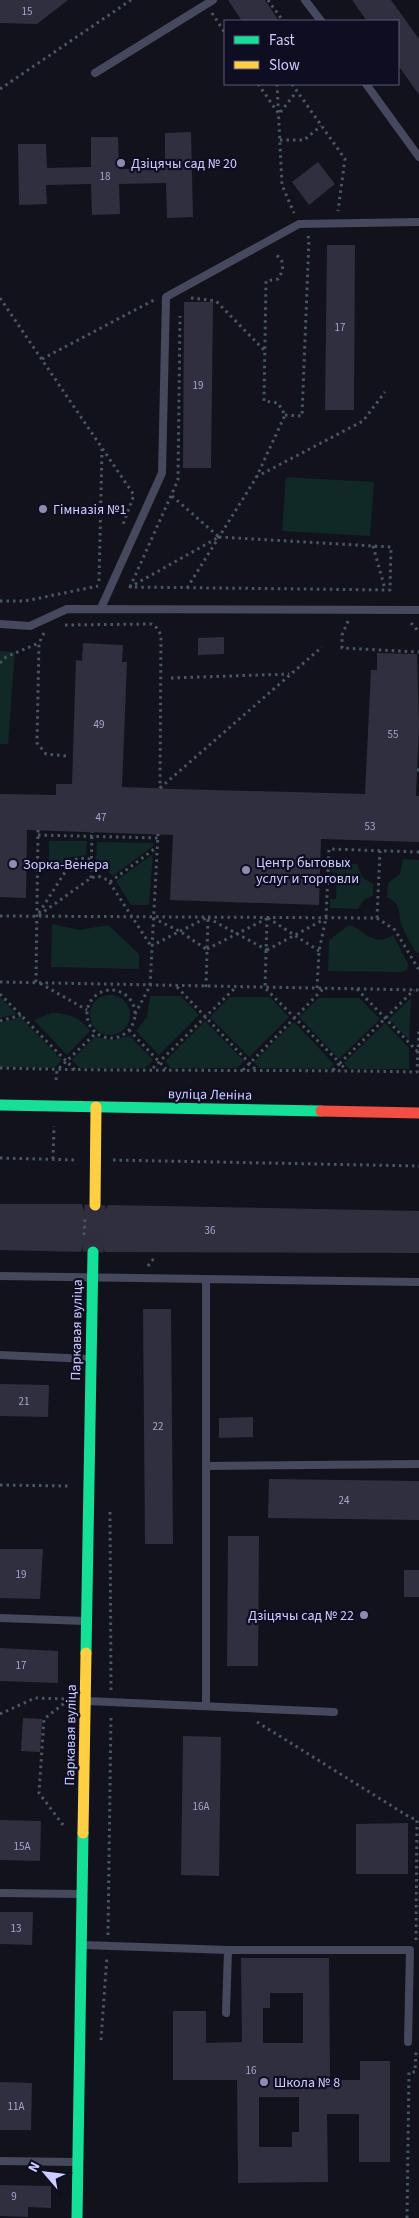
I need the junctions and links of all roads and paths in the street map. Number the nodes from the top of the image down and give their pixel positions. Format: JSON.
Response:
{"nodes":[{"id":1,"x":131,"y":0,"type":"edge"},
{"id":2,"x":268,"y":0,"type":"edge"},
{"id":3,"x":305,"y":0,"type":"edge"},
{"id":4,"x":210,"y":2,"type":"edge"},
{"id":5,"x":283,"y":20,"type":"edge"},
{"id":6,"x":320,"y":20,"type":"edge"},
{"id":7,"x":224,"y":31,"type":"edge"},
{"id":8,"x":96,"y":73,"type":"dead end"},
{"id":9,"x":259,"y":85,"type":"edge"},
{"id":10,"x":277,"y":85,"type":"edge"},
{"id":11,"x":293,"y":85,"type":"edge"},
{"id":12,"x":367,"y":85,"type":"edge"},
{"id":13,"x":0,"y":89,"type":"edge"},
{"id":14,"x":297,"y":91,"type":"junction"},
{"id":15,"x":278,"y":114,"type":"junction"},
{"id":16,"x":321,"y":126,"type":"junction"},
{"id":17,"x":280,"y":140,"type":"junction"},
{"id":18,"x":419,"y":156,"type":"edge"},
{"id":19,"x":419,"y":222,"type":"edge"},
{"id":20,"x":301,"y":224,"type":"junction"},
{"id":21,"x":337,"y":224,"type":"junction"},
{"id":22,"x":266,"y":254,"type":"dead end"},
{"id":23,"x":193,"y":294,"type":"dead end"},
{"id":24,"x":0,"y":298,"type":"edge"},
{"id":25,"x":157,"y":298,"type":"dead end"},
{"id":26,"x":180,"y":314,"type":"dead end"},
{"id":27,"x":265,"y":351,"type":"junction"},
{"id":28,"x":42,"y":359,"type":"junction"},
{"id":29,"x":384,"y":392,"type":"dead end"},
{"id":30,"x":285,"y":415,"type":"junction"},
{"id":31,"x":102,"y":448,"type":"junction"},
{"id":32,"x":256,"y":478,"type":"junction"},
{"id":33,"x":134,"y":495,"type":"dead end"},
{"id":34,"x":172,"y":496,"type":"junction"},
{"id":35,"x":219,"y":537,"type":"junction"},
{"id":36,"x":372,"y":546,"type":"junction"},
{"id":37,"x":130,"y":587,"type":"junction"},
{"id":38,"x":187,"y":588,"type":"junction"},
{"id":39,"x":385,"y":590,"type":"junction"},
{"id":40,"x":0,"y":601,"type":"edge"},
{"id":41,"x":101,"y":608,"type":"junction"},
{"id":42,"x":419,"y":610,"type":"edge"},
{"id":43,"x":0,"y":624,"type":"edge"},
{"id":44,"x":58,"y":625,"type":"dead end"},
{"id":45,"x":50,"y":627,"type":"dead end"},
{"id":46,"x":39,"y":643,"type":"junction"},
{"id":47,"x":322,"y":647,"type":"dead end"},
{"id":48,"x":342,"y":648,"type":"dead end"},
{"id":49,"x":419,"y":652,"type":"edge"},
{"id":50,"x":0,"y":663,"type":"edge"},
{"id":51,"x":290,"y":674,"type":"junction"},
{"id":52,"x":171,"y":678,"type":"dead end"},
{"id":53,"x":66,"y":756,"type":"dead end"},
{"id":54,"x":38,"y":830,"type":"dead end"},
{"id":55,"x":92,"y":834,"type":"junction"},
{"id":56,"x":38,"y":835,"type":"junction"},
{"id":57,"x":158,"y":847,"type":"junction"},
{"id":58,"x":380,"y":851,"type":"junction"},
{"id":59,"x":419,"y":852,"type":"edge"},
{"id":60,"x":91,"y":859,"type":"junction"},
{"id":61,"x":91,"y":878,"type":"junction"},
{"id":62,"x":110,"y":882,"type":"junction"},
{"id":63,"x":0,"y":916,"type":"edge"},
{"id":64,"x":38,"y":916,"type":"junction"},
{"id":65,"x":131,"y":917,"type":"junction"},
{"id":66,"x":152,"y":918,"type":"junction"},
{"id":67,"x":208,"y":918,"type":"junction"},
{"id":68,"x":267,"y":918,"type":"junction"},
{"id":69,"x":326,"y":918,"type":"junction"},
{"id":70,"x":377,"y":918,"type":"junction"},
{"id":71,"x":181,"y":932,"type":"junction"},
{"id":72,"x":236,"y":934,"type":"junction"},
{"id":73,"x":294,"y":935,"type":"junction"},
{"id":74,"x":151,"y":946,"type":"junction"},
{"id":75,"x":206,"y":949,"type":"junction"},
{"id":76,"x":267,"y":950,"type":"junction"},
{"id":77,"x":318,"y":951,"type":"junction"},
{"id":78,"x":419,"y":970,"type":"edge"},
{"id":79,"x":36,"y":981,"type":"junction"},
{"id":80,"x":0,"y":982,"type":"edge"},
{"id":81,"x":150,"y":986,"type":"junction"},
{"id":82,"x":176,"y":986,"type":"junction"},
{"id":83,"x":108,"y":987,"type":"junction"},
{"id":84,"x":206,"y":987,"type":"junction"},
{"id":85,"x":236,"y":987,"type":"junction"},
{"id":86,"x":265,"y":988,"type":"junction"},
{"id":87,"x":318,"y":988,"type":"junction"},
{"id":88,"x":324,"y":988,"type":"junction"},
{"id":89,"x":357,"y":989,"type":"junction"},
{"id":90,"x":414,"y":990,"type":"junction"},
{"id":91,"x":419,"y":990,"type":"edge"},
{"id":92,"x":0,"y":994,"type":"edge"},
{"id":93,"x":87,"y":1010,"type":"junction"},
{"id":94,"x":135,"y":1014,"type":"junction"},
{"id":95,"x":21,"y":1015,"type":"junction"},
{"id":96,"x":206,"y":1017,"type":"junction"},
{"id":97,"x":294,"y":1018,"type":"junction"},
{"id":98,"x":385,"y":1018,"type":"junction"},
{"id":99,"x":0,"y":1020,"type":"edge"},
{"id":100,"x":419,"y":1028,"type":"edge"},
{"id":101,"x":129,"y":1030,"type":"junction"},
{"id":102,"x":96,"y":1033,"type":"junction"},
{"id":103,"x":418,"y":1051,"type":"junction"},
{"id":104,"x":66,"y":1061,"type":"junction"},
{"id":105,"x":159,"y":1061,"type":"junction"},
{"id":106,"x":249,"y":1063,"type":"junction"},
{"id":107,"x":340,"y":1063,"type":"junction"},
{"id":108,"x":0,"y":1068,"type":"edge"},
{"id":109,"x":152,"y":1069,"type":"junction"},
{"id":110,"x":166,"y":1069,"type":"junction"},
{"id":111,"x":57,"y":1070,"type":"junction"},
{"id":112,"x":242,"y":1070,"type":"junction"},
{"id":113,"x":256,"y":1070,"type":"junction"},
{"id":114,"x":332,"y":1070,"type":"junction"},
{"id":115,"x":347,"y":1070,"type":"junction"},
{"id":116,"x":76,"y":1071,"type":"junction"},
{"id":117,"x":56,"y":1080,"type":"dead end"},
{"id":118,"x":0,"y":1105,"type":"edge"},
{"id":119,"x":96,"y":1107,"type":"junction"},
{"id":120,"x":419,"y":1113,"type":"edge"},
{"id":121,"x":54,"y":1126,"type":"dead end"},
{"id":122,"x":0,"y":1158,"type":"edge"},
{"id":123,"x":53,"y":1159,"type":"junction"},
{"id":124,"x":96,"y":1160,"type":"junction"},
{"id":125,"x":419,"y":1166,"type":"edge"},
{"id":126,"x":94,"y":1205,"type":"tunnel mouth"},
{"id":127,"x":92,"y":1252,"type":"tunnel mouth"},
{"id":128,"x":0,"y":1276,"type":"edge"},
{"id":129,"x":92,"y":1277,"type":"junction"},
{"id":130,"x":206,"y":1279,"type":"junction"},
{"id":131,"x":419,"y":1282,"type":"edge"},
{"id":132,"x":0,"y":1355,"type":"edge"},
{"id":133,"x":91,"y":1359,"type":"junction"},
{"id":134,"x":419,"y":1464,"type":"edge"},
{"id":135,"x":206,"y":1466,"type":"junction"},
{"id":136,"x":70,"y":1476,"type":"dead end"},
{"id":137,"x":0,"y":1486,"type":"edge"},
{"id":138,"x":69,"y":1486,"type":"junction"},
{"id":139,"x":69,"y":1496,"type":"dead end"},
{"id":140,"x":110,"y":1505,"type":"dead end"},
{"id":141,"x":0,"y":1618,"type":"edge"},
{"id":142,"x":86,"y":1621,"type":"junction"},
{"id":143,"x":68,"y":1690,"type":"dead end"},
{"id":144,"x":69,"y":1699,"type":"junction"},
{"id":145,"x":85,"y":1701,"type":"junction"},
{"id":146,"x":112,"y":1702,"type":"junction"},
{"id":147,"x":206,"y":1706,"type":"junction"},
{"id":148,"x":233,"y":1707,"type":"junction"},
{"id":149,"x":334,"y":1712,"type":"dead end"},
{"id":150,"x":0,"y":1714,"type":"edge"},
{"id":151,"x":419,"y":1819,"type":"edge"},
{"id":152,"x":63,"y":1831,"type":"dead end"},
{"id":153,"x":0,"y":1893,"type":"edge"},
{"id":154,"x":82,"y":1894,"type":"junction"},
{"id":155,"x":81,"y":1945,"type":"junction"},
{"id":156,"x":107,"y":1945,"type":"junction"},
{"id":157,"x":228,"y":1950,"type":"junction"},
{"id":158,"x":226,"y":2013,"type":"dead end"},
{"id":159,"x":408,"y":2042,"type":"dead end"},
{"id":160,"x":101,"y":2045,"type":"dead end"},
{"id":161,"x":0,"y":2161,"type":"edge"},
{"id":162,"x":77,"y":2162,"type":"junction"},
{"id":163,"x":76,"y":2218,"type":"edge"}],
"edges":[{"from":1,"to":13,"type":"path"},
{"from":2,"to":5,"type":"path"},
{"from":3,"to":6,"type":"lane"},
{"from":4,"to":7,"type":"path"},
{"from":4,"to":8,"type":"lane"},
{"from":9,"to":15,"type":"path"},
{"from":10,"to":15,"type":"path"},
{"from":11,"to":14,"type":"path"},
{"from":12,"to":18,"type":"lane"},
{"from":14,"to":15,"type":"path"},
{"from":14,"to":16,"type":"path"},
{"from":15,"to":17,"type":"path"},
{"from":16,"to":17,"type":"path"},
{"from":16,"to":21,"type":"path"},
{"from":17,"to":20,"type":"path"},
{"from":19,"to":21,"type":"lane"},
{"from":20,"to":21,"type":"lane"},
{"from":20,"to":30,"type":"path"},
{"from":20,"to":41,"type":"lane"},
{"from":22,"to":27,"type":"path"},
{"from":23,"to":27,"type":"path"},
{"from":24,"to":28,"type":"path"},
{"from":25,"to":28,"type":"path"},
{"from":26,"to":34,"type":"path"},
{"from":27,"to":30,"type":"path"},
{"from":28,"to":31,"type":"path"},
{"from":29,"to":32,"type":"path"},
{"from":30,"to":32,"type":"path"},
{"from":31,"to":33,"type":"path"},
{"from":31,"to":40,"type":"path"},
{"from":32,"to":35,"type":"path"},
{"from":34,"to":35,"type":"path"},
{"from":34,"to":37,"type":"path"},
{"from":35,"to":36,"type":"path"},
{"from":35,"to":37,"type":"path"},
{"from":35,"to":38,"type":"path"},
{"from":36,"to":39,"type":"path"},
{"from":36,"to":39,"type":"path"},
{"from":37,"to":38,"type":"path"},
{"from":38,"to":39,"type":"path"},
{"from":41,"to":42,"type":"lane"},
{"from":41,"to":43,"type":"lane"},
{"from":44,"to":51,"type":"path"},
{"from":45,"to":46,"type":"path"},
{"from":46,"to":50,"type":"path"},
{"from":46,"to":53,"type":"path"},
{"from":47,"to":51,"type":"path"},
{"from":48,"to":49,"type":"path"},
{"from":51,"to":52,"type":"path"},
{"from":54,"to":56,"type":"path"},
{"from":55,"to":56,"type":"path"},
{"from":55,"to":57,"type":"path"},
{"from":55,"to":60,"type":"path"},
{"from":56,"to":64,"type":"path"},
{"from":57,"to":62,"type":"path"},
{"from":57,"to":66,"type":"path"},
{"from":58,"to":59,"type":"path"},
{"from":58,"to":69,"type":"path"},
{"from":58,"to":70,"type":"path"},
{"from":60,"to":61,"type":"path"},
{"from":60,"to":64,"type":"path"},
{"from":61,"to":62,"type":"path"},
{"from":61,"to":64,"type":"path"},
{"from":62,"to":65,"type":"path"},
{"from":63,"to":64,"type":"path"},
{"from":64,"to":65,"type":"path"},
{"from":64,"to":79,"type":"path"},
{"from":65,"to":66,"type":"path"},
{"from":65,"to":74,"type":"path"},
{"from":66,"to":67,"type":"path"},
{"from":66,"to":71,"type":"path"},
{"from":66,"to":74,"type":"path"},
{"from":67,"to":68,"type":"path"},
{"from":67,"to":71,"type":"path"},
{"from":67,"to":72,"type":"path"},
{"from":67,"to":75,"type":"path"},
{"from":68,"to":69,"type":"path"},
{"from":68,"to":72,"type":"path"},
{"from":68,"to":73,"type":"path"},
{"from":68,"to":76,"type":"path"},
{"from":69,"to":70,"type":"path"},
{"from":69,"to":73,"type":"path"},
{"from":69,"to":77,"type":"path"},
{"from":70,"to":78,"type":"path"},
{"from":71,"to":74,"type":"path"},
{"from":71,"to":75,"type":"path"},
{"from":72,"to":75,"type":"path"},
{"from":72,"to":76,"type":"path"},
{"from":73,"to":76,"type":"path"},
{"from":73,"to":77,"type":"path"},
{"from":74,"to":81,"type":"path"},
{"from":75,"to":84,"type":"path"},
{"from":76,"to":86,"type":"path"},
{"from":77,"to":87,"type":"path"},
{"from":79,"to":80,"type":"path"},
{"from":79,"to":83,"type":"path"},
{"from":79,"to":93,"type":"path"},
{"from":81,"to":82,"type":"path"},
{"from":81,"to":83,"type":"path"},
{"from":81,"to":94,"type":"path"},
{"from":82,"to":84,"type":"path"},
{"from":82,"to":96,"type":"path"},
{"from":83,"to":93,"type":"path"},
{"from":83,"to":94,"type":"path"},
{"from":84,"to":85,"type":"path"},
{"from":85,"to":86,"type":"path"},
{"from":85,"to":96,"type":"path"},
{"from":86,"to":87,"type":"path"},
{"from":86,"to":97,"type":"path"},
{"from":87,"to":88,"type":"path"},
{"from":88,"to":89,"type":"path"},
{"from":88,"to":97,"type":"path"},
{"from":89,"to":90,"type":"path"},
{"from":89,"to":98,"type":"path"},
{"from":90,"to":91,"type":"path"},
{"from":90,"to":98,"type":"path"},
{"from":92,"to":95,"type":"path"},
{"from":93,"to":102,"type":"path"},
{"from":94,"to":101,"type":"path"},
{"from":95,"to":99,"type":"path"},
{"from":95,"to":104,"type":"path"},
{"from":96,"to":105,"type":"path"},
{"from":96,"to":106,"type":"path"},
{"from":97,"to":106,"type":"path"},
{"from":97,"to":107,"type":"path"},
{"from":98,"to":103,"type":"path"},
{"from":98,"to":107,"type":"path"},
{"from":100,"to":103,"type":"path"},
{"from":101,"to":102,"type":"path"},
{"from":101,"to":105,"type":"path"},
{"from":102,"to":104,"type":"path"},
{"from":103,"to":115,"type":"path"},
{"from":104,"to":111,"type":"path"},
{"from":104,"to":116,"type":"path"},
{"from":105,"to":109,"type":"path"},
{"from":105,"to":110,"type":"path"},
{"from":106,"to":112,"type":"path"},
{"from":106,"to":113,"type":"path"},
{"from":107,"to":114,"type":"path"},
{"from":107,"to":115,"type":"path"},
{"from":108,"to":111,"type":"path"},
{"from":109,"to":110,"type":"path"},
{"from":109,"to":116,"type":"path"},
{"from":110,"to":112,"type":"path"},
{"from":111,"to":116,"type":"path"},
{"from":111,"to":117,"type":"path"},
{"from":112,"to":113,"type":"path"},
{"from":113,"to":114,"type":"path"},
{"from":114,"to":115,"type":"path"},
{"from":118,"to":119,"type":"street","name":"вуліца Леніна"},
{"from":119,"to":120,"type":"street","name":"вуліца Леніна"},
{"from":119,"to":124,"type":"street"},
{"from":121,"to":123,"type":"path"},
{"from":122,"to":123,"type":"path"},
{"from":123,"to":124,"type":"path"},
{"from":124,"to":125,"type":"path"},
{"from":124,"to":126,"type":"street"},
{"from":127,"to":129,"type":"street","name":"Паркавая вуліца"},
{"from":128,"to":129,"type":"lane"},
{"from":129,"to":130,"type":"lane"},
{"from":129,"to":133,"type":"street","name":"Паркавая вуліца"},
{"from":130,"to":131,"type":"lane"},
{"from":130,"to":135,"type":"lane"},
{"from":132,"to":133,"type":"lane"},
{"from":133,"to":142,"type":"street","name":"Паркавая вуліца"},
{"from":134,"to":135,"type":"lane"},
{"from":135,"to":147,"type":"lane"},
{"from":136,"to":138,"type":"path"},
{"from":137,"to":138,"type":"path"},
{"from":138,"to":139,"type":"path"},
{"from":140,"to":146,"type":"path"},
{"from":141,"to":142,"type":"lane"},
{"from":142,"to":145,"type":"street","name":"Паркавая вуліца"},
{"from":143,"to":144,"type":"path"},
{"from":144,"to":150,"type":"path"},
{"from":144,"to":152,"type":"path"},
{"from":145,"to":146,"type":"lane"},
{"from":145,"to":154,"type":"street","name":"Паркавая вуліца"},
{"from":146,"to":147,"type":"lane"},
{"from":146,"to":156,"type":"path"},
{"from":147,"to":148,"type":"lane"},
{"from":148,"to":149,"type":"lane"},
{"from":148,"to":151,"type":"path"},
{"from":153,"to":154,"type":"lane"},
{"from":154,"to":155,"type":"street","name":"Паркавая вуліца"},
{"from":155,"to":156,"type":"lane"},
{"from":155,"to":162,"type":"street","name":"Паркавая вуліца"},
{"from":156,"to":157,"type":"lane"},
{"from":156,"to":160,"type":"path"},
{"from":157,"to":158,"type":"lane"},
{"from":157,"to":159,"type":"lane"},
{"from":161,"to":162,"type":"lane"},
{"from":162,"to":163,"type":"street","name":"Паркавая вуліца"}]}
